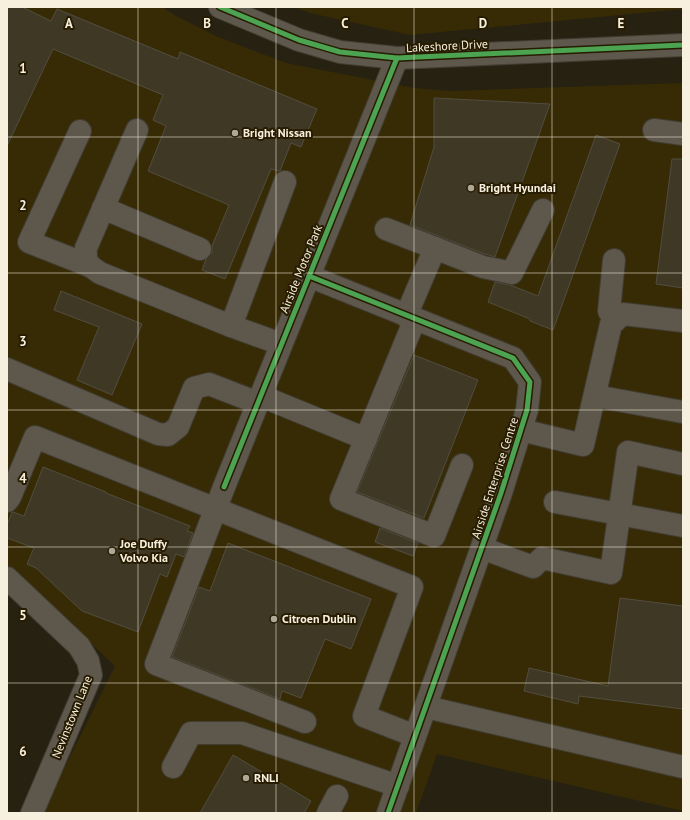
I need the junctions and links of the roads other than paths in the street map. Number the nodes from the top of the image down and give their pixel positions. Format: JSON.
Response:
{"nodes":[{"id":1,"x":220,"y":7,"type":"edge"},
{"id":2,"x":683,"y":45,"type":"edge"},
{"id":3,"x":396,"y":58,"type":"junction"},
{"id":4,"x":137,"y":130,"type":"dead end"},
{"id":5,"x":654,"y":130,"type":"dead end"},
{"id":6,"x":80,"y":131,"type":"dead end"},
{"id":7,"x":683,"y":134,"type":"edge"},
{"id":8,"x":285,"y":182,"type":"dead end"},
{"id":9,"x":103,"y":208,"type":"junction"},
{"id":10,"x":543,"y":210,"type":"dead end"},
{"id":11,"x":386,"y":229,"type":"dead end"},
{"id":12,"x":435,"y":248,"type":"junction"},
{"id":13,"x":200,"y":249,"type":"dead end"},
{"id":14,"x":614,"y":260,"type":"dead end"},
{"id":15,"x":90,"y":266,"type":"junction"},
{"id":16,"x":309,"y":276,"type":"junction"},
{"id":17,"x":411,"y":317,"type":"junction"},
{"id":18,"x":615,"y":321,"type":"junction"},
{"id":19,"x":683,"y":321,"type":"edge"},
{"id":20,"x":231,"y":326,"type":"junction"},
{"id":21,"x":281,"y":344,"type":"junction"},
{"id":22,"x":7,"y":369,"type":"edge"},
{"id":23,"x":595,"y":396,"type":"junction"},
{"id":24,"x":259,"y":400,"type":"junction"},
{"id":25,"x":683,"y":412,"type":"edge"},
{"id":26,"x":521,"y":430,"type":"junction"},
{"id":27,"x":366,"y":439,"type":"junction"},
{"id":28,"x":683,"y":464,"type":"edge"},
{"id":29,"x":462,"y":465,"type":"dead end"},
{"id":30,"x":7,"y":501,"type":"edge"},
{"id":31,"x":555,"y":502,"type":"dead end"},
{"id":32,"x":216,"y":508,"type":"junction"},
{"id":33,"x":620,"y":514,"type":"junction"},
{"id":34,"x":683,"y":526,"type":"edge"},
{"id":35,"x":482,"y":548,"type":"junction"},
{"id":36,"x":7,"y":578,"type":"edge"},
{"id":37,"x":426,"y":707,"type":"junction"},
{"id":38,"x":304,"y":722,"type":"dead end"},
{"id":39,"x":416,"y":736,"type":"junction"},
{"id":40,"x":172,"y":767,"type":"dead end"},
{"id":41,"x":683,"y":767,"type":"edge"},
{"id":42,"x":398,"y":786,"type":"junction"},
{"id":43,"x":32,"y":813,"type":"edge"},
{"id":44,"x":388,"y":813,"type":"edge"}],
"edges":[{"from":1,"to":3,"type":"street","name":"Lakeshore Drive"},
{"from":2,"to":3,"type":"street","name":"Lakeshore Drive"},
{"from":3,"to":16,"type":"street","name":"Airside Motor Park"},
{"from":4,"to":9,"type":"street"},
{"from":5,"to":7,"type":"street"},
{"from":6,"to":15,"type":"street"},
{"from":8,"to":20,"type":"street"},
{"from":9,"to":13,"type":"street"},
{"from":9,"to":15,"type":"street"},
{"from":10,"to":12,"type":"street"},
{"from":11,"to":12,"type":"street"},
{"from":12,"to":17,"type":"street"},
{"from":14,"to":18,"type":"street"},
{"from":15,"to":20,"type":"street"},
{"from":16,"to":17,"type":"street","name":"Airside Enterprise Centre"},
{"from":16,"to":21,"type":"street","name":"Airside Motor Park"},
{"from":17,"to":26,"type":"street","name":"Airside Enterprise Centre"},
{"from":17,"to":27,"type":"street"},
{"from":18,"to":19,"type":"street"},
{"from":18,"to":23,"type":"street"},
{"from":20,"to":21,"type":"street"},
{"from":21,"to":24,"type":"street","name":"Airside Motor Park"},
{"from":22,"to":24,"type":"street"},
{"from":23,"to":25,"type":"street"},
{"from":23,"to":26,"type":"street"},
{"from":24,"to":27,"type":"street"},
{"from":24,"to":32,"type":"street","name":"Airside Motor Park"},
{"from":26,"to":35,"type":"street","name":"Airside Enterprise Centre"},
{"from":27,"to":29,"type":"street"},
{"from":28,"to":33,"type":"street"},
{"from":30,"to":32,"type":"street"},
{"from":31,"to":33,"type":"street"},
{"from":32,"to":38,"type":"street","name":"Airside Motor Park"},
{"from":32,"to":39,"type":"street"},
{"from":33,"to":34,"type":"street"},
{"from":33,"to":35,"type":"street"},
{"from":35,"to":37,"type":"street","name":"Airside Enterprise Centre"},
{"from":36,"to":43,"type":"street","name":"Nevinstown Lane"},
{"from":37,"to":39,"type":"street","name":"Airside Enterprise Centre"},
{"from":37,"to":41,"type":"street"},
{"from":39,"to":42,"type":"street","name":"Airside Enterprise Centre"},
{"from":40,"to":42,"type":"street"},
{"from":42,"to":44,"type":"street","name":"Airside Enterprise Centre"}]}
